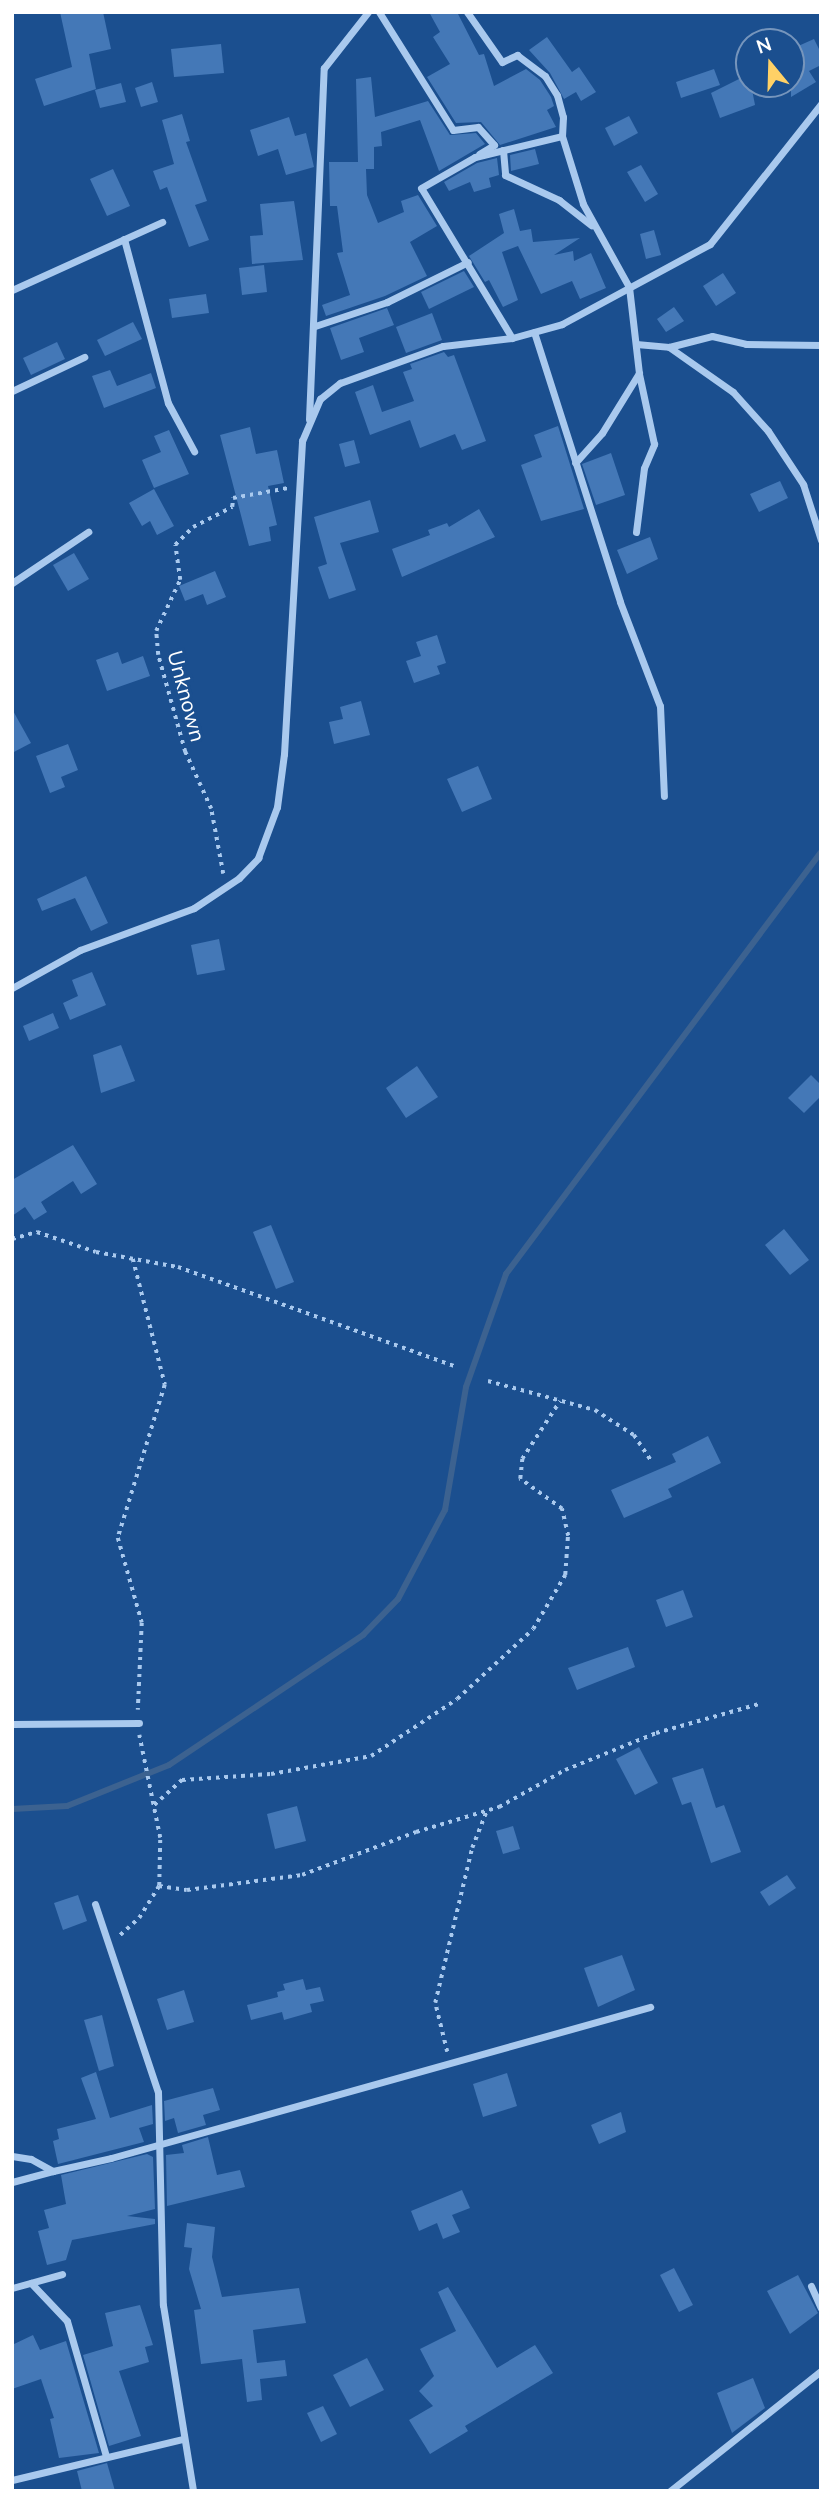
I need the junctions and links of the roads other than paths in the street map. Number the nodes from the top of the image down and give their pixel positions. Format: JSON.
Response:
{"nodes":[{"id":1,"x":368,"y":12,"type":"edge"},
{"id":2,"x":379,"y":12,"type":"edge"},
{"id":3,"x":467,"y":12,"type":"edge"},
{"id":4,"x":821,"y":104,"type":"edge"},
{"id":5,"x":562,"y":136,"type":"junction"},
{"id":6,"x":503,"y":150,"type":"junction"},
{"id":7,"x":475,"y":157,"type":"junction"},
{"id":8,"x":162,"y":222,"type":"dead end"},
{"id":9,"x":592,"y":226,"type":"junction"},
{"id":10,"x":124,"y":239,"type":"junction"},
{"id":11,"x":468,"y":262,"type":"junction"},
{"id":12,"x":629,"y":287,"type":"junction"},
{"id":13,"x":12,"y":290,"type":"edge"},
{"id":14,"x":315,"y":326,"type":"junction"},
{"id":15,"x":534,"y":332,"type":"junction"},
{"id":16,"x":512,"y":338,"type":"junction"},
{"id":17,"x":636,"y":344,"type":"junction"},
{"id":18,"x":821,"y":345,"type":"edge"},
{"id":19,"x":669,"y":347,"type":"junction"},
{"id":20,"x":84,"y":357,"type":"dead end"},
{"id":21,"x":639,"y":373,"type":"junction"},
{"id":22,"x":12,"y":391,"type":"edge"},
{"id":23,"x":308,"y":423,"type":"junction"},
{"id":24,"x":194,"y":451,"type":"dead end"},
{"id":25,"x":575,"y":463,"type":"junction"},
{"id":26,"x":88,"y":531,"type":"dead end"},
{"id":27,"x":636,"y":532,"type":"dead end"},
{"id":28,"x":821,"y":540,"type":"edge"},
{"id":29,"x":12,"y":583,"type":"edge"},
{"id":30,"x":664,"y":796,"type":"dead end"},
{"id":31,"x":12,"y":988,"type":"edge"},
{"id":32,"x":138,"y":1723,"type":"road end"},
{"id":33,"x":12,"y":1724,"type":"edge"},
{"id":34,"x":95,"y":1904,"type":"dead end"},
{"id":35,"x":650,"y":2007,"type":"dead end"},
{"id":36,"x":158,"y":2146,"type":"junction"},
{"id":37,"x":12,"y":2156,"type":"edge"},
{"id":38,"x":53,"y":2171,"type":"junction"},
{"id":39,"x":12,"y":2182,"type":"edge"},
{"id":40,"x":62,"y":2274,"type":"dead end"},
{"id":41,"x":31,"y":2283,"type":"junction"},
{"id":42,"x":811,"y":2286,"type":"dead end"},
{"id":43,"x":12,"y":2288,"type":"edge"},
{"id":44,"x":821,"y":2308,"type":"edge"},
{"id":45,"x":820,"y":2374,"type":"edge"},
{"id":46,"x":183,"y":2439,"type":"junction"},
{"id":47,"x":106,"y":2456,"type":"junction"},
{"id":48,"x":12,"y":2480,"type":"edge"},
{"id":49,"x":193,"y":2491,"type":"edge"},
{"id":50,"x":670,"y":2491,"type":"edge"}],
"edges":[{"from":1,"to":14,"type":"street"},
{"from":2,"to":7,"type":"street"},
{"from":3,"to":5,"type":"street"},
{"from":4,"to":12,"type":"street"},
{"from":5,"to":6,"type":"street"},
{"from":5,"to":9,"type":"street"},
{"from":6,"to":7,"type":"street"},
{"from":6,"to":9,"type":"street"},
{"from":7,"to":11,"type":"street"},
{"from":8,"to":10,"type":"street"},
{"from":9,"to":12,"type":"street"},
{"from":10,"to":13,"type":"street"},
{"from":10,"to":24,"type":"street"},
{"from":11,"to":14,"type":"street"},
{"from":11,"to":16,"type":"street"},
{"from":12,"to":15,"type":"street"},
{"from":12,"to":17,"type":"street"},
{"from":14,"to":23,"type":"street"},
{"from":15,"to":16,"type":"street"},
{"from":15,"to":25,"type":"street"},
{"from":16,"to":23,"type":"street"},
{"from":17,"to":19,"type":"street"},
{"from":17,"to":21,"type":"street"},
{"from":18,"to":19,"type":"street"},
{"from":19,"to":28,"type":"street"},
{"from":20,"to":22,"type":"street"},
{"from":21,"to":25,"type":"street"},
{"from":21,"to":27,"type":"street"},
{"from":23,"to":31,"type":"street"},
{"from":25,"to":30,"type":"street"},
{"from":26,"to":29,"type":"street"},
{"from":32,"to":33,"type":"street"},
{"from":34,"to":36,"type":"street"},
{"from":35,"to":36,"type":"street"},
{"from":36,"to":38,"type":"street"},
{"from":36,"to":46,"type":"street"},
{"from":37,"to":38,"type":"street"},
{"from":38,"to":39,"type":"street"},
{"from":40,"to":41,"type":"street"},
{"from":41,"to":43,"type":"street"},
{"from":41,"to":47,"type":"street"},
{"from":42,"to":44,"type":"street"},
{"from":45,"to":50,"type":"street"},
{"from":46,"to":47,"type":"street"},
{"from":46,"to":49,"type":"street"},
{"from":47,"to":48,"type":"street"}]}
